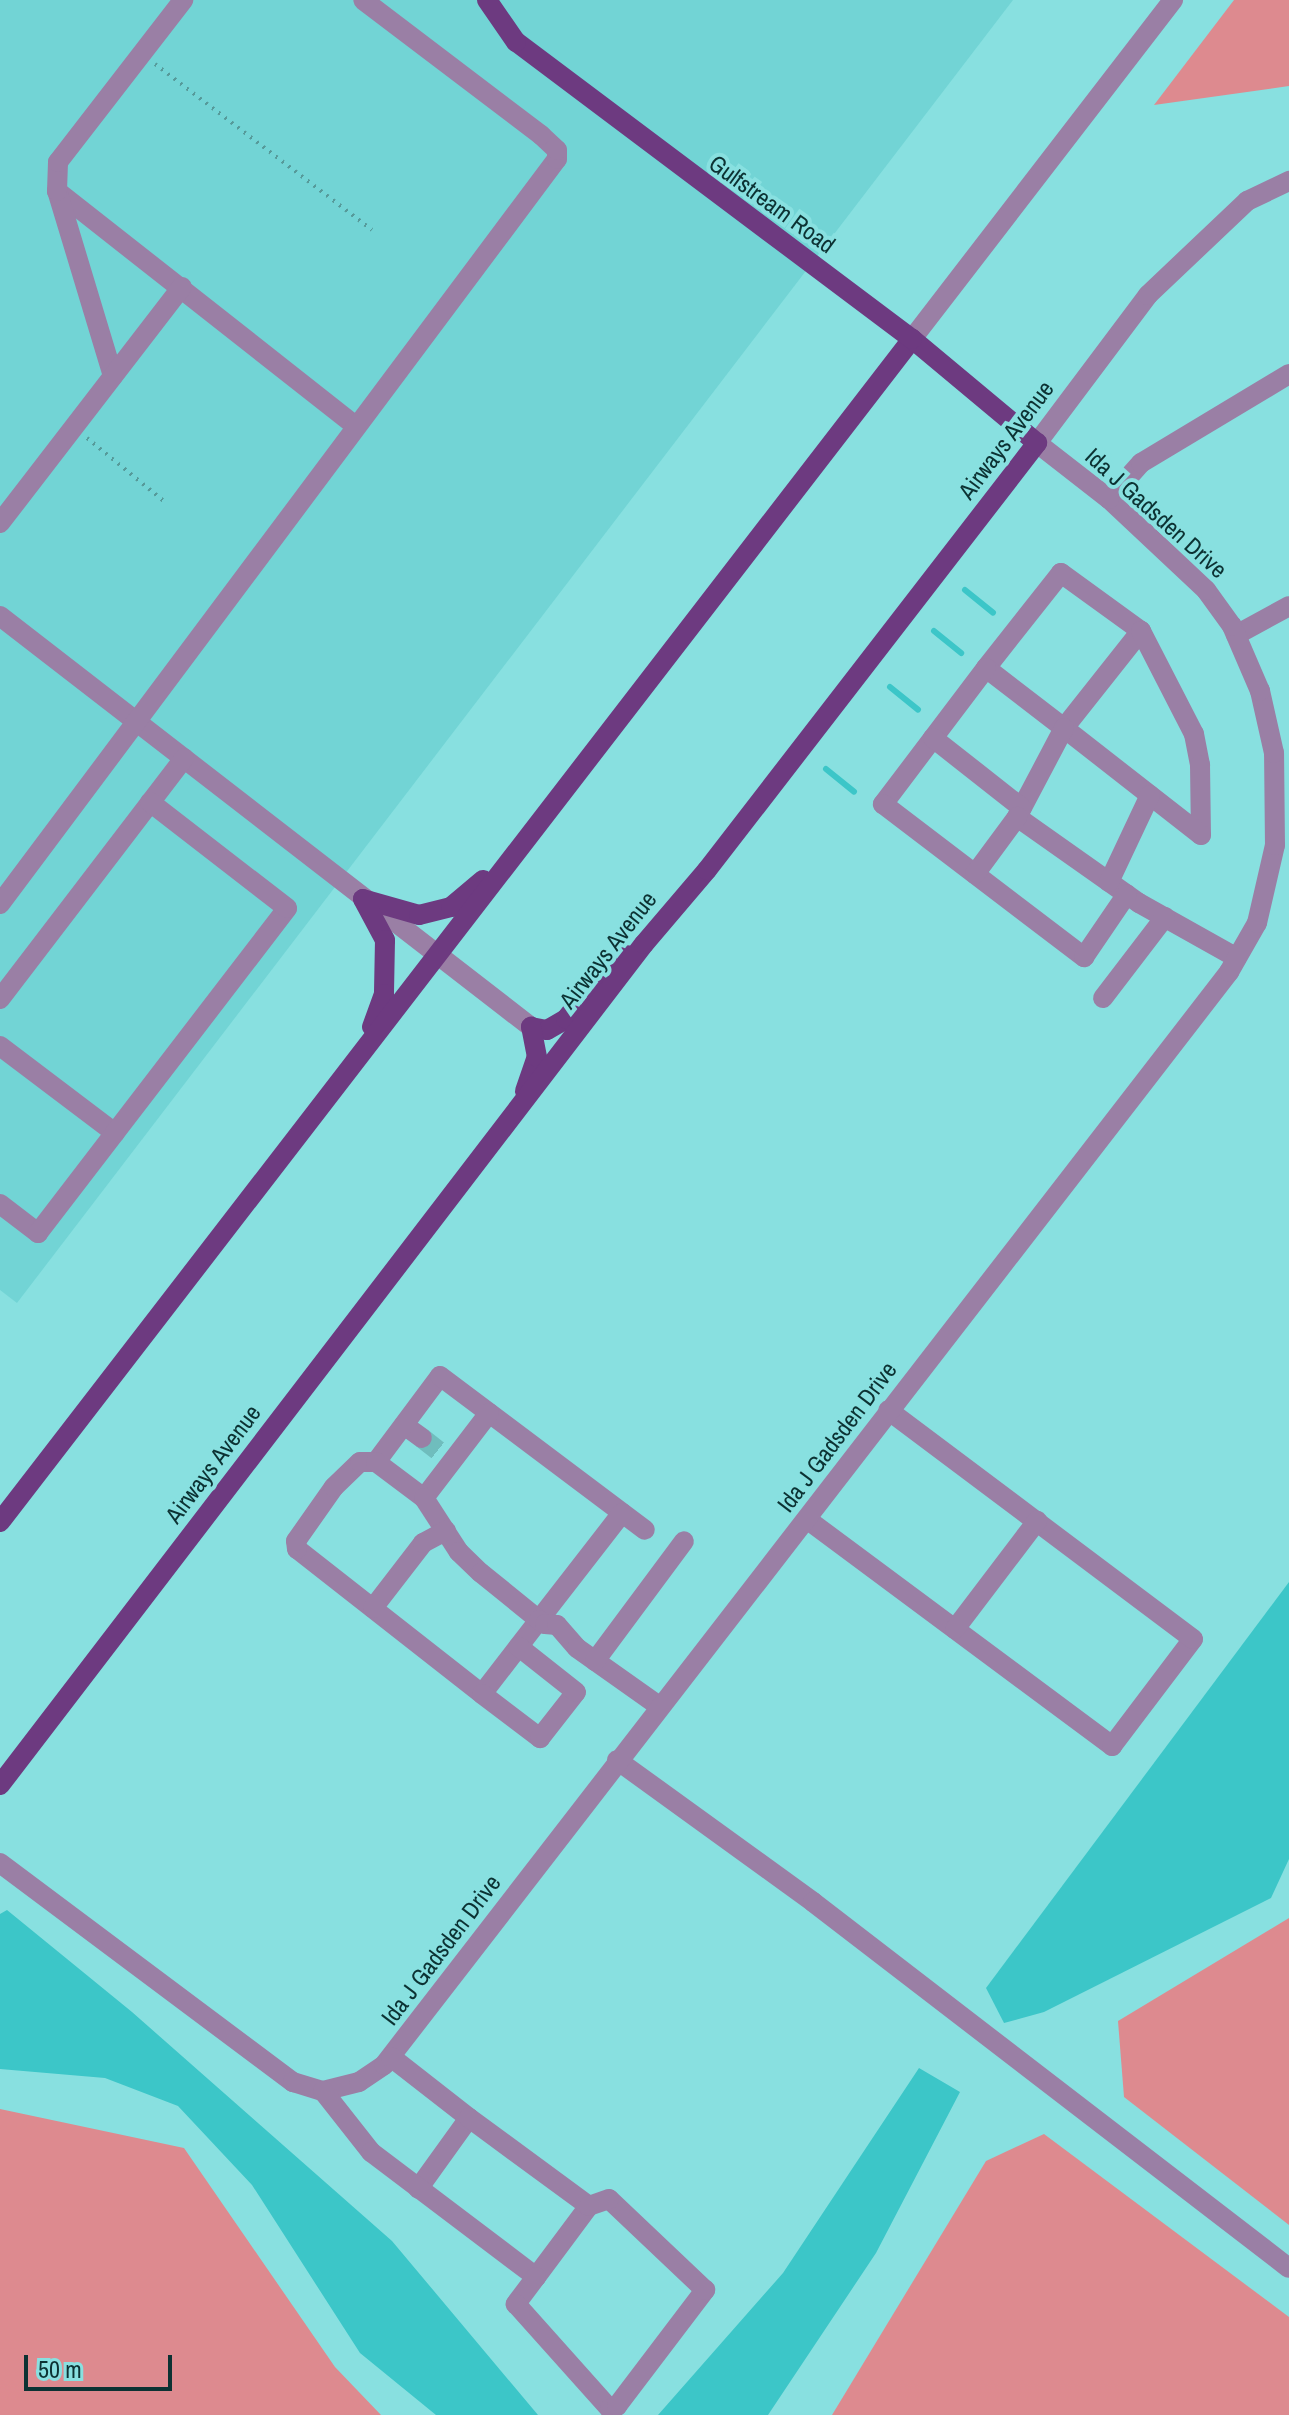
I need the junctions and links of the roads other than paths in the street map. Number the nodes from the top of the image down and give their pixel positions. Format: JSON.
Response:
{"nodes":[{"id":1,"x":183,"y":0,"type":"edge"},
{"id":2,"x":363,"y":0,"type":"edge"},
{"id":3,"x":487,"y":0,"type":"edge"},
{"id":4,"x":1173,"y":0,"type":"edge"},
{"id":5,"x":1289,"y":181,"type":"edge"},
{"id":6,"x":57,"y":191,"type":"junction"},
{"id":7,"x":182,"y":287,"type":"junction"},
{"id":8,"x":912,"y":339,"type":"junction"},
{"id":9,"x":1289,"y":374,"type":"edge"},
{"id":10,"x":113,"y":376,"type":"junction"},
{"id":11,"x":356,"y":426,"type":"junction"},
{"id":12,"x":1037,"y":443,"type":"junction"},
{"id":13,"x":1109,"y":499,"type":"junction"},
{"id":14,"x":0,"y":523,"type":"edge"},
{"id":15,"x":1289,"y":606,"type":"edge"},
{"id":16,"x":0,"y":616,"type":"edge"},
{"id":17,"x":1141,"y":631,"type":"junction"},
{"id":18,"x":1236,"y":635,"type":"junction"},
{"id":19,"x":986,"y":668,"type":"junction"},
{"id":20,"x":138,"y":723,"type":"junction"},
{"id":21,"x":1064,"y":728,"type":"junction"},
{"id":22,"x":933,"y":738,"type":"junction"},
{"id":23,"x":184,"y":758,"type":"junction"},
{"id":24,"x":1150,"y":795,"type":"junction"},
{"id":25,"x":150,"y":802,"type":"junction"},
{"id":26,"x":1020,"y":813,"type":"junction"},
{"id":27,"x":508,"y":859,"type":"junction"},
{"id":28,"x":975,"y":874,"type":"junction"},
{"id":29,"x":1109,"y":882,"type":"junction"},
{"id":30,"x":1127,"y":894,"type":"junction"},
{"id":31,"x":363,"y":899,"type":"junction"},
{"id":32,"x":0,"y":904,"type":"edge"},
{"id":33,"x":1165,"y":917,"type":"junction"},
{"id":34,"x":644,"y":944,"type":"junction"},
{"id":35,"x":438,"y":955,"type":"junction"},
{"id":36,"x":1237,"y":958,"type":"junction"},
{"id":37,"x":1103,"y":998,"type":"dead end"},
{"id":38,"x":0,"y":999,"type":"edge"},
{"id":39,"x":531,"y":1027,"type":"junction"},
{"id":40,"x":0,"y":1046,"type":"edge"},
{"id":41,"x":364,"y":1046,"type":"junction"},
{"id":42,"x":519,"y":1107,"type":"junction"},
{"id":43,"x":115,"y":1133,"type":"junction"},
{"id":44,"x":0,"y":1204,"type":"edge"},
{"id":45,"x":888,"y":1410,"type":"junction"},
{"id":46,"x":489,"y":1413,"type":"junction"},
{"id":47,"x":404,"y":1425,"type":"junction"},
{"id":48,"x":422,"y":1438,"type":"tunnel mouth"},
{"id":49,"x":376,"y":1462,"type":"junction"},
{"id":50,"x":424,"y":1498,"type":"junction"},
{"id":51,"x":622,"y":1513,"type":"junction"},
{"id":52,"x":808,"y":1520,"type":"junction"},
{"id":53,"x":1037,"y":1521,"type":"junction"},
{"id":54,"x":0,"y":1522,"type":"edge"},
{"id":55,"x":645,"y":1530,"type":"dead end"},
{"id":56,"x":446,"y":1531,"type":"junction"},
{"id":57,"x":684,"y":1541,"type":"dead end"},
{"id":58,"x":373,"y":1608,"type":"junction"},
{"id":59,"x":542,"y":1622,"type":"junction"},
{"id":60,"x":955,"y":1629,"type":"junction"},
{"id":61,"x":519,"y":1647,"type":"junction"},
{"id":62,"x":595,"y":1661,"type":"junction"},
{"id":63,"x":482,"y":1694,"type":"junction"},
{"id":64,"x":659,"y":1706,"type":"junction"},
{"id":65,"x":617,"y":1760,"type":"junction"},
{"id":66,"x":0,"y":1785,"type":"edge"},
{"id":67,"x":0,"y":1863,"type":"edge"},
{"id":68,"x":391,"y":2057,"type":"junction"},
{"id":69,"x":358,"y":2083,"type":"junction"},
{"id":70,"x":323,"y":2091,"type":"junction"},
{"id":71,"x":469,"y":2118,"type":"junction"},
{"id":72,"x":351,"y":2125,"type":"junction"},
{"id":73,"x":418,"y":2189,"type":"junction"},
{"id":74,"x":589,"y":2206,"type":"junction"},
{"id":75,"x":1289,"y":2268,"type":"edge"},
{"id":76,"x":536,"y":2277,"type":"junction"}],
"edges":[{"from":1,"to":6,"type":"street"},
{"from":2,"to":11,"type":"street"},
{"from":3,"to":8,"type":"main road","name":"Gulfstream Road"},
{"from":4,"to":8,"type":"street"},
{"from":5,"to":12,"type":"street","name":"Airways Avenue"},
{"from":6,"to":7,"type":"street"},
{"from":6,"to":10,"type":"street"},
{"from":7,"to":10,"type":"street"},
{"from":7,"to":11,"type":"street"},
{"from":8,"to":12,"type":"main road","name":"Gulfstream Road"},
{"from":8,"to":27,"type":"main road"},
{"from":9,"to":13,"type":"street"},
{"from":10,"to":14,"type":"street"},
{"from":11,"to":20,"type":"street"},
{"from":12,"to":13,"type":"street","name":"Ida J Gadsden Drive"},
{"from":12,"to":34,"type":"main road","name":"Airways Avenue"},
{"from":13,"to":18,"type":"street","name":"Ida J Gadsden Drive"},
{"from":15,"to":18,"type":"street"},
{"from":16,"to":20,"type":"street"},
{"from":17,"to":19,"type":"street"},
{"from":17,"to":21,"type":"street"},
{"from":17,"to":24,"type":"street"},
{"from":18,"to":36,"type":"street","name":"Ida J Gadsden Drive"},
{"from":19,"to":21,"type":"street"},
{"from":19,"to":22,"type":"street"},
{"from":20,"to":23,"type":"street"},
{"from":20,"to":32,"type":"street"},
{"from":21,"to":24,"type":"street"},
{"from":21,"to":26,"type":"street"},
{"from":22,"to":26,"type":"street"},
{"from":22,"to":28,"type":"street"},
{"from":23,"to":25,"type":"street"},
{"from":23,"to":31,"type":"street"},
{"from":24,"to":29,"type":"street"},
{"from":25,"to":38,"type":"street"},
{"from":25,"to":43,"type":"street"},
{"from":26,"to":28,"type":"street"},
{"from":26,"to":29,"type":"street"},
{"from":27,"to":31,"type":"main road"},
{"from":27,"to":35,"type":"main road"},
{"from":28,"to":30,"type":"street"},
{"from":29,"to":30,"type":"street"},
{"from":30,"to":33,"type":"street"},
{"from":31,"to":35,"type":"street"},
{"from":31,"to":41,"type":"main road"},
{"from":33,"to":36,"type":"street"},
{"from":33,"to":37,"type":"street"},
{"from":34,"to":39,"type":"main road"},
{"from":34,"to":42,"type":"main road","name":"Airways Avenue"},
{"from":35,"to":39,"type":"street"},
{"from":35,"to":41,"type":"main road"},
{"from":36,"to":45,"type":"street","name":"Ida J Gadsden Drive"},
{"from":39,"to":42,"type":"main road"},
{"from":40,"to":43,"type":"street"},
{"from":41,"to":54,"type":"main road"},
{"from":42,"to":66,"type":"main road","name":"Airways Avenue"},
{"from":43,"to":44,"type":"street"},
{"from":45,"to":52,"type":"street","name":"Ida J Gadsden Drive"},
{"from":45,"to":53,"type":"street"},
{"from":46,"to":47,"type":"street"},
{"from":46,"to":50,"type":"street"},
{"from":46,"to":51,"type":"street"},
{"from":47,"to":48,"type":"street"},
{"from":47,"to":49,"type":"street"},
{"from":49,"to":50,"type":"street"},
{"from":49,"to":58,"type":"street"},
{"from":50,"to":56,"type":"street"},
{"from":51,"to":55,"type":"street"},
{"from":51,"to":59,"type":"street"},
{"from":52,"to":60,"type":"street"},
{"from":52,"to":64,"type":"street","name":"Ida J Gadsden Drive"},
{"from":53,"to":60,"type":"street"},
{"from":53,"to":60,"type":"street"},
{"from":56,"to":58,"type":"street"},
{"from":56,"to":59,"type":"street"},
{"from":57,"to":62,"type":"street"},
{"from":58,"to":63,"type":"street"},
{"from":59,"to":61,"type":"street"},
{"from":59,"to":62,"type":"street"},
{"from":61,"to":63,"type":"street"},
{"from":61,"to":63,"type":"street"},
{"from":62,"to":64,"type":"street"},
{"from":64,"to":65,"type":"street","name":"Ida J Gadsden Drive"},
{"from":65,"to":68,"type":"street","name":"Ida J Gadsden Drive"},
{"from":65,"to":75,"type":"street"},
{"from":67,"to":70,"type":"street"},
{"from":68,"to":69,"type":"street","name":"Ida J Gadsden Drive"},
{"from":68,"to":71,"type":"street"},
{"from":69,"to":70,"type":"street","name":"Ida J Gadsden Drive"},
{"from":69,"to":72,"type":"street"},
{"from":70,"to":72,"type":"street"},
{"from":71,"to":73,"type":"street"},
{"from":71,"to":74,"type":"street"},
{"from":72,"to":73,"type":"street"},
{"from":73,"to":76,"type":"street"},
{"from":74,"to":76,"type":"street"},
{"from":74,"to":76,"type":"street"}]}
